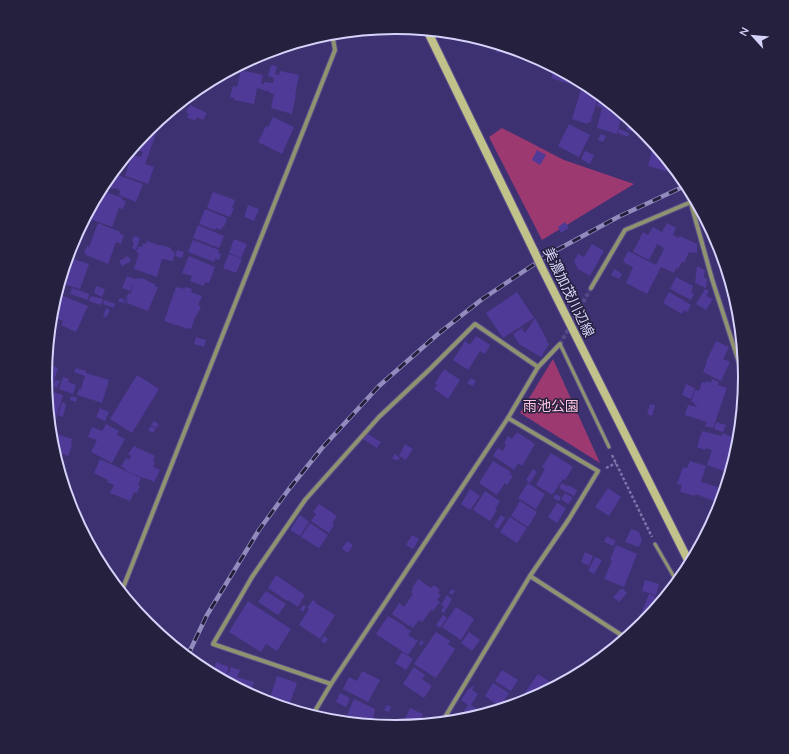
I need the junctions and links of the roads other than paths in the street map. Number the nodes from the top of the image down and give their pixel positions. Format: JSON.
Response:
{"nodes":[{"id":1,"x":430,"y":36,"type":"edge"},
{"id":2,"x":333,"y":40,"type":"edge"},
{"id":3,"x":690,"y":202,"type":"edge"},
{"id":4,"x":692,"y":206,"type":"edge"},
{"id":5,"x":591,"y":288,"type":"tunnel mouth"},
{"id":6,"x":560,"y":344,"type":"joint"},
{"id":7,"x":737,"y":357,"type":"edge"},
{"id":8,"x":538,"y":367,"type":"junction"},
{"id":9,"x":508,"y":418,"type":"junction"},
{"id":10,"x":609,"y":447,"type":"road end"},
{"id":11,"x":655,"y":544,"type":"road end"},
{"id":12,"x":687,"y":557,"type":"edge"},
{"id":13,"x":530,"y":576,"type":"junction"},
{"id":14,"x":674,"y":577,"type":"edge"},
{"id":15,"x":123,"y":587,"type":"edge"},
{"id":16,"x":621,"y":635,"type":"edge"},
{"id":17,"x":331,"y":684,"type":"junction"},
{"id":18,"x":315,"y":710,"type":"edge"},
{"id":19,"x":446,"y":716,"type":"edge"}],
"edges":[{"from":1,"to":12,"type":"main road","name":"美濃加茂川辺線","bridge":true},
{"from":2,"to":15,"type":"street"},
{"from":3,"to":5,"type":"street"},
{"from":4,"to":7,"type":"street"},
{"from":6,"to":8,"type":"street"},
{"from":6,"to":10,"type":"lane"},
{"from":8,"to":9,"type":"street"},
{"from":8,"to":17,"type":"street"},
{"from":9,"to":13,"type":"street"},
{"from":9,"to":17,"type":"street"},
{"from":11,"to":14,"type":"lane"},
{"from":13,"to":16,"type":"street"},
{"from":13,"to":19,"type":"street"},
{"from":17,"to":18,"type":"street"}]}
